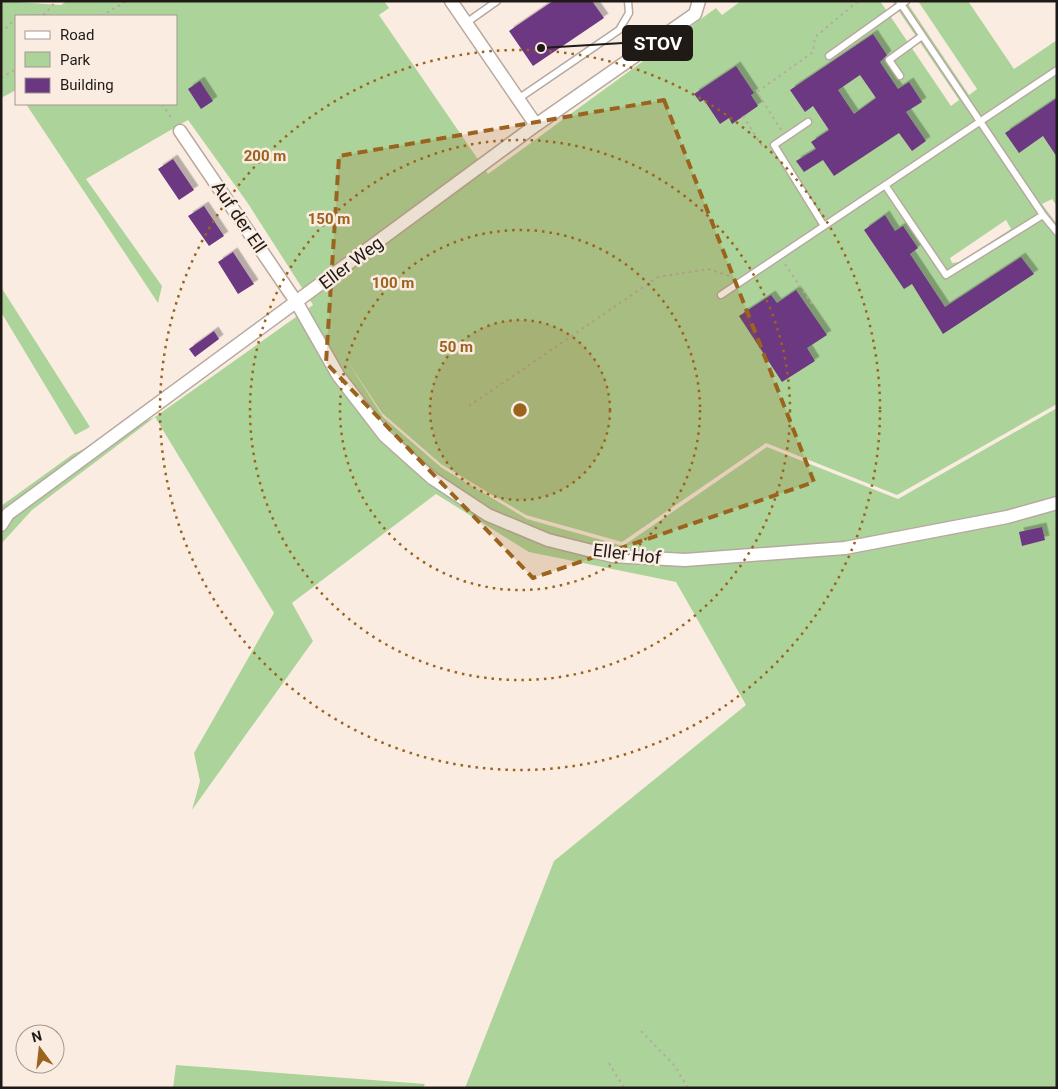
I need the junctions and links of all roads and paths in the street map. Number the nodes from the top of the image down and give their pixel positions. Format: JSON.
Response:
{"nodes":[{"id":1,"x":56,"y":1,"type":"edge"},
{"id":2,"x":127,"y":1,"type":"edge"},
{"id":3,"x":450,"y":1,"type":"edge"},
{"id":4,"x":497,"y":1,"type":"edge"},
{"id":5,"x":628,"y":1,"type":"edge"},
{"id":6,"x":698,"y":1,"type":"edge"},
{"id":7,"x":858,"y":1,"type":"edge"},
{"id":8,"x":902,"y":2,"type":"edge"},
{"id":9,"x":38,"y":15,"type":"edge"},
{"id":10,"x":104,"y":15,"type":"edge"},
{"id":11,"x":15,"y":19,"type":"edge"},
{"id":12,"x":466,"y":23,"type":"junction"},
{"id":13,"x":1,"y":33,"type":"edge"},
{"id":14,"x":922,"y":36,"type":"junction"},
{"id":15,"x":829,"y":56,"type":"dead end"},
{"id":16,"x":15,"y":70,"type":"edge"},
{"id":17,"x":1056,"y":73,"type":"edge"},
{"id":18,"x":900,"y":76,"type":"dead end"},
{"id":19,"x":1,"y":78,"type":"edge"},
{"id":20,"x":518,"y":100,"type":"junction"},
{"id":21,"x":163,"y":105,"type":"edge"},
{"id":22,"x":742,"y":116,"type":"dead end"},
{"id":23,"x":980,"y":121,"type":"junction"},
{"id":24,"x":808,"y":122,"type":"dead end"},
{"id":25,"x":536,"y":125,"type":"junction"},
{"id":26,"x":180,"y":130,"type":"joint"},
{"id":27,"x":786,"y":137,"type":"junction"},
{"id":28,"x":774,"y":146,"type":"junction"},
{"id":29,"x":885,"y":185,"type":"junction"},
{"id":30,"x":1043,"y":215,"type":"junction"},
{"id":31,"x":824,"y":226,"type":"junction"},
{"id":32,"x":1057,"y":232,"type":"edge"},
{"id":33,"x":779,"y":256,"type":"junction"},
{"id":34,"x":742,"y":281,"type":"junction"},
{"id":35,"x":721,"y":295,"type":"dead end"},
{"id":36,"x":297,"y":303,"type":"junction"},
{"id":37,"x":812,"y":304,"type":"dead end"},
{"id":38,"x":469,"y":406,"type":"dead end"},
{"id":39,"x":1057,"y":502,"type":"edge"},
{"id":40,"x":1,"y":525,"type":"edge"},
{"id":41,"x":641,"y":1031,"type":"dead end"},
{"id":42,"x":608,"y":1063,"type":"dead end"},
{"id":43,"x":624,"y":1088,"type":"edge"},
{"id":44,"x":688,"y":1088,"type":"edge"}],
"edges":[{"from":1,"to":9,"type":"path"},
{"from":2,"to":10,"type":"path"},
{"from":3,"to":12,"type":"street"},
{"from":4,"to":12,"type":"lane"},
{"from":5,"to":20,"type":"lane"},
{"from":6,"to":25,"type":"street","name":"Eller Weg"},
{"from":7,"to":27,"type":"path"},
{"from":8,"to":14,"type":"lane"},
{"from":8,"to":15,"type":"lane"},
{"from":11,"to":13,"type":"path"},
{"from":12,"to":20,"type":"street"},
{"from":14,"to":18,"type":"lane"},
{"from":14,"to":23,"type":"lane"},
{"from":16,"to":19,"type":"path"},
{"from":17,"to":23,"type":"lane"},
{"from":20,"to":25,"type":"street"},
{"from":21,"to":26,"type":"path"},
{"from":22,"to":28,"type":"path"},
{"from":23,"to":29,"type":"lane"},
{"from":23,"to":30,"type":"lane"},
{"from":24,"to":27,"type":"lane"},
{"from":25,"to":36,"type":"street","name":"Eller Weg"},
{"from":26,"to":36,"type":"street","name":"Auf der Ell"},
{"from":27,"to":28,"type":"lane"},
{"from":28,"to":31,"type":"lane"},
{"from":29,"to":30,"type":"lane"},
{"from":29,"to":31,"type":"lane"},
{"from":30,"to":32,"type":"lane"},
{"from":31,"to":33,"type":"lane"},
{"from":33,"to":34,"type":"lane"},
{"from":33,"to":37,"type":"path"},
{"from":34,"to":35,"type":"lane"},
{"from":34,"to":38,"type":"path"},
{"from":36,"to":39,"type":"street","name":"Eller Hof"},
{"from":36,"to":40,"type":"street","name":"Eller Weg"},
{"from":41,"to":44,"type":"path"},
{"from":42,"to":43,"type":"path"}]}
